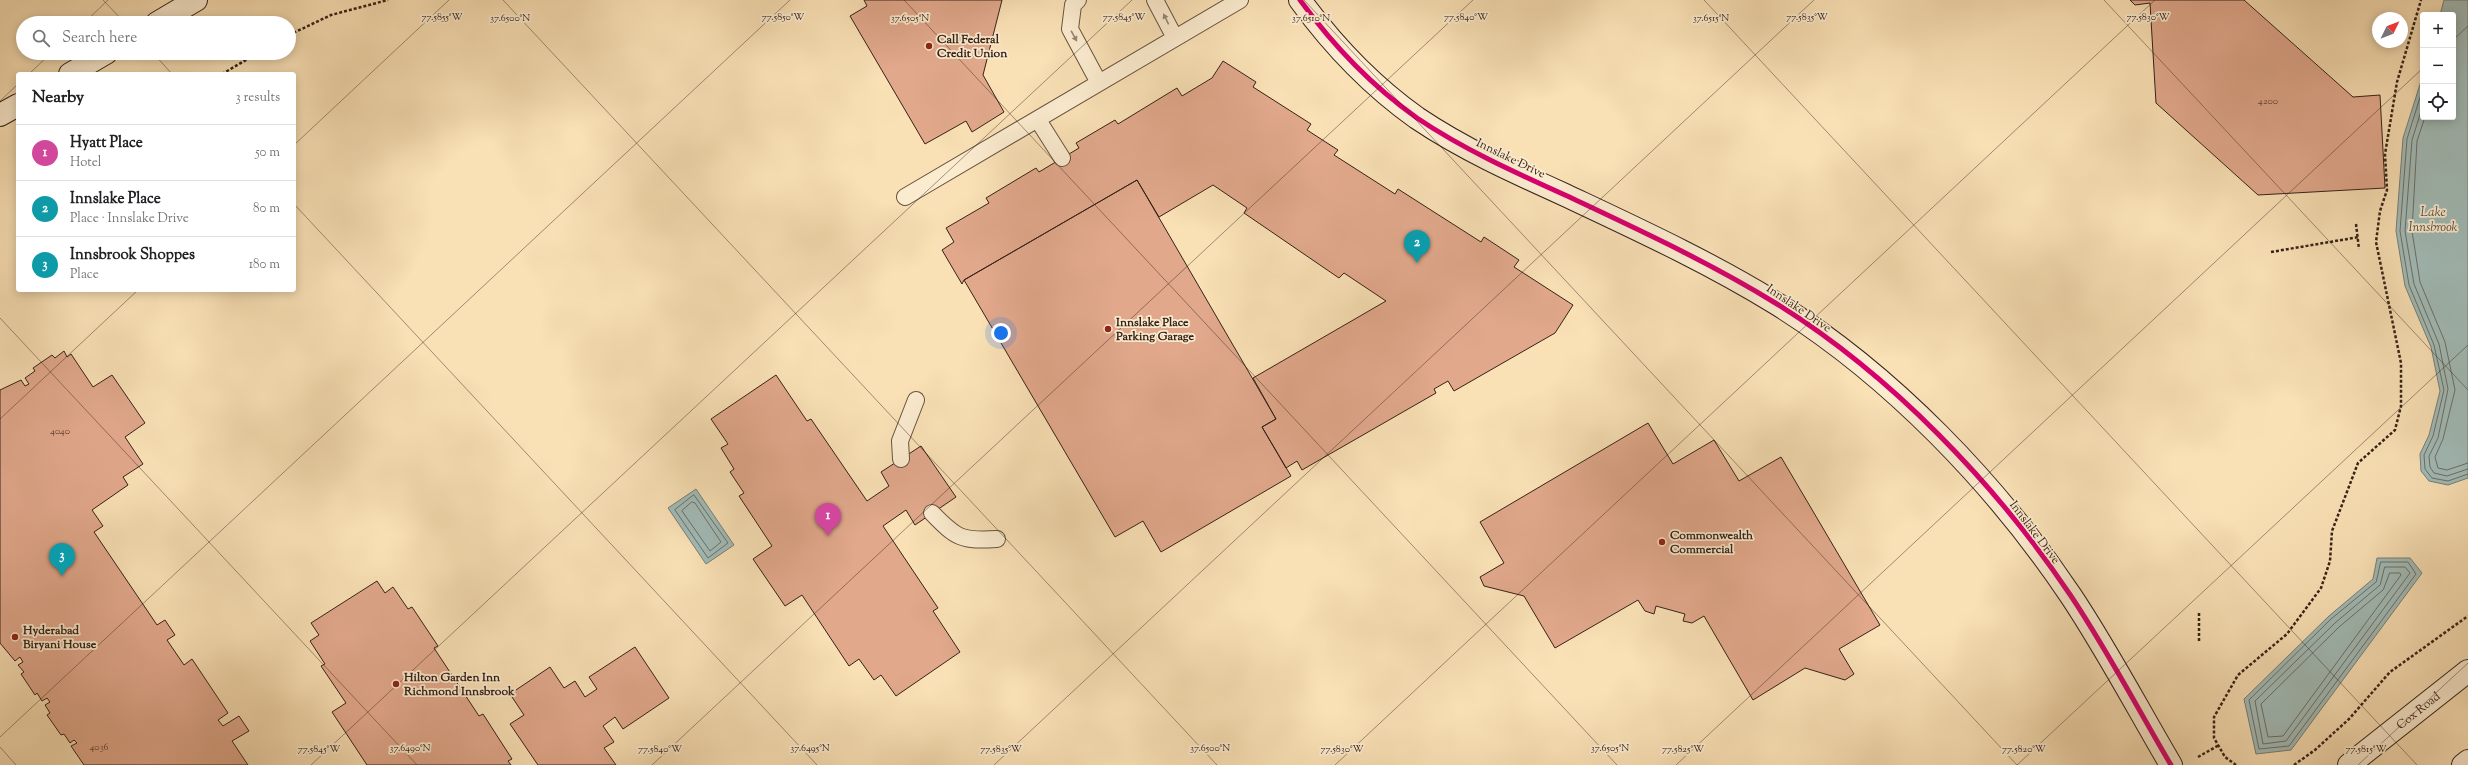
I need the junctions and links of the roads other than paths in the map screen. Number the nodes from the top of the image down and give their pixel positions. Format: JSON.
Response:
{"nodes":[{"id":1,"x":196,"y":0,"type":"edge"},
{"id":2,"x":1078,"y":0,"type":"edge"},
{"id":3,"x":1156,"y":0,"type":"edge"},
{"id":4,"x":1240,"y":0,"type":"edge"},
{"id":5,"x":1300,"y":0,"type":"edge"},
{"id":6,"x":169,"y":16,"type":"edge"},
{"id":7,"x":1175,"y":38,"type":"junction"},
{"id":8,"x":94,"y":60,"type":"edge"},
{"id":9,"x":73,"y":72,"type":"edge"},
{"id":10,"x":1099,"y":83,"type":"junction"},
{"id":11,"x":16,"y":106,"type":"edge"},
{"id":12,"x":0,"y":115,"type":"edge"},
{"id":13,"x":1038,"y":120,"type":"junction"},
{"id":14,"x":1062,"y":158,"type":"dead end"},
{"id":15,"x":905,"y":197,"type":"dead end"},
{"id":16,"x":916,"y":400,"type":"dead end"},
{"id":17,"x":901,"y":459,"type":"dead end"},
{"id":18,"x":932,"y":513,"type":"dead end"},
{"id":19,"x":997,"y":539,"type":"dead end"},
{"id":20,"x":2468,"y":671,"type":"edge"},
{"id":21,"x":2468,"y":761,"type":"edge"},
{"id":22,"x":2171,"y":765,"type":"edge"},
{"id":23,"x":2350,"y":765,"type":"edge"},
{"id":24,"x":2463,"y":765,"type":"edge"}],
"edges":[{"from":1,"to":6,"type":"street"},
{"from":2,"to":10,"type":"lane","one_way":true},
{"from":7,"to":3,"type":"lane","one_way":true},
{"from":4,"to":7,"type":"lane"},
{"from":5,"to":22,"type":"street","name":"Innslake Drive"},
{"from":7,"to":10,"type":"lane"},
{"from":8,"to":9,"type":"street"},
{"from":10,"to":13,"type":"lane"},
{"from":11,"to":12,"type":"street"},
{"from":13,"to":14,"type":"lane"},
{"from":13,"to":15,"type":"lane"},
{"from":16,"to":17,"type":"lane"},
{"from":18,"to":19,"type":"lane"},
{"from":20,"to":23,"type":"street","name":"Cox Road"},
{"from":21,"to":24,"type":"street"}]}
